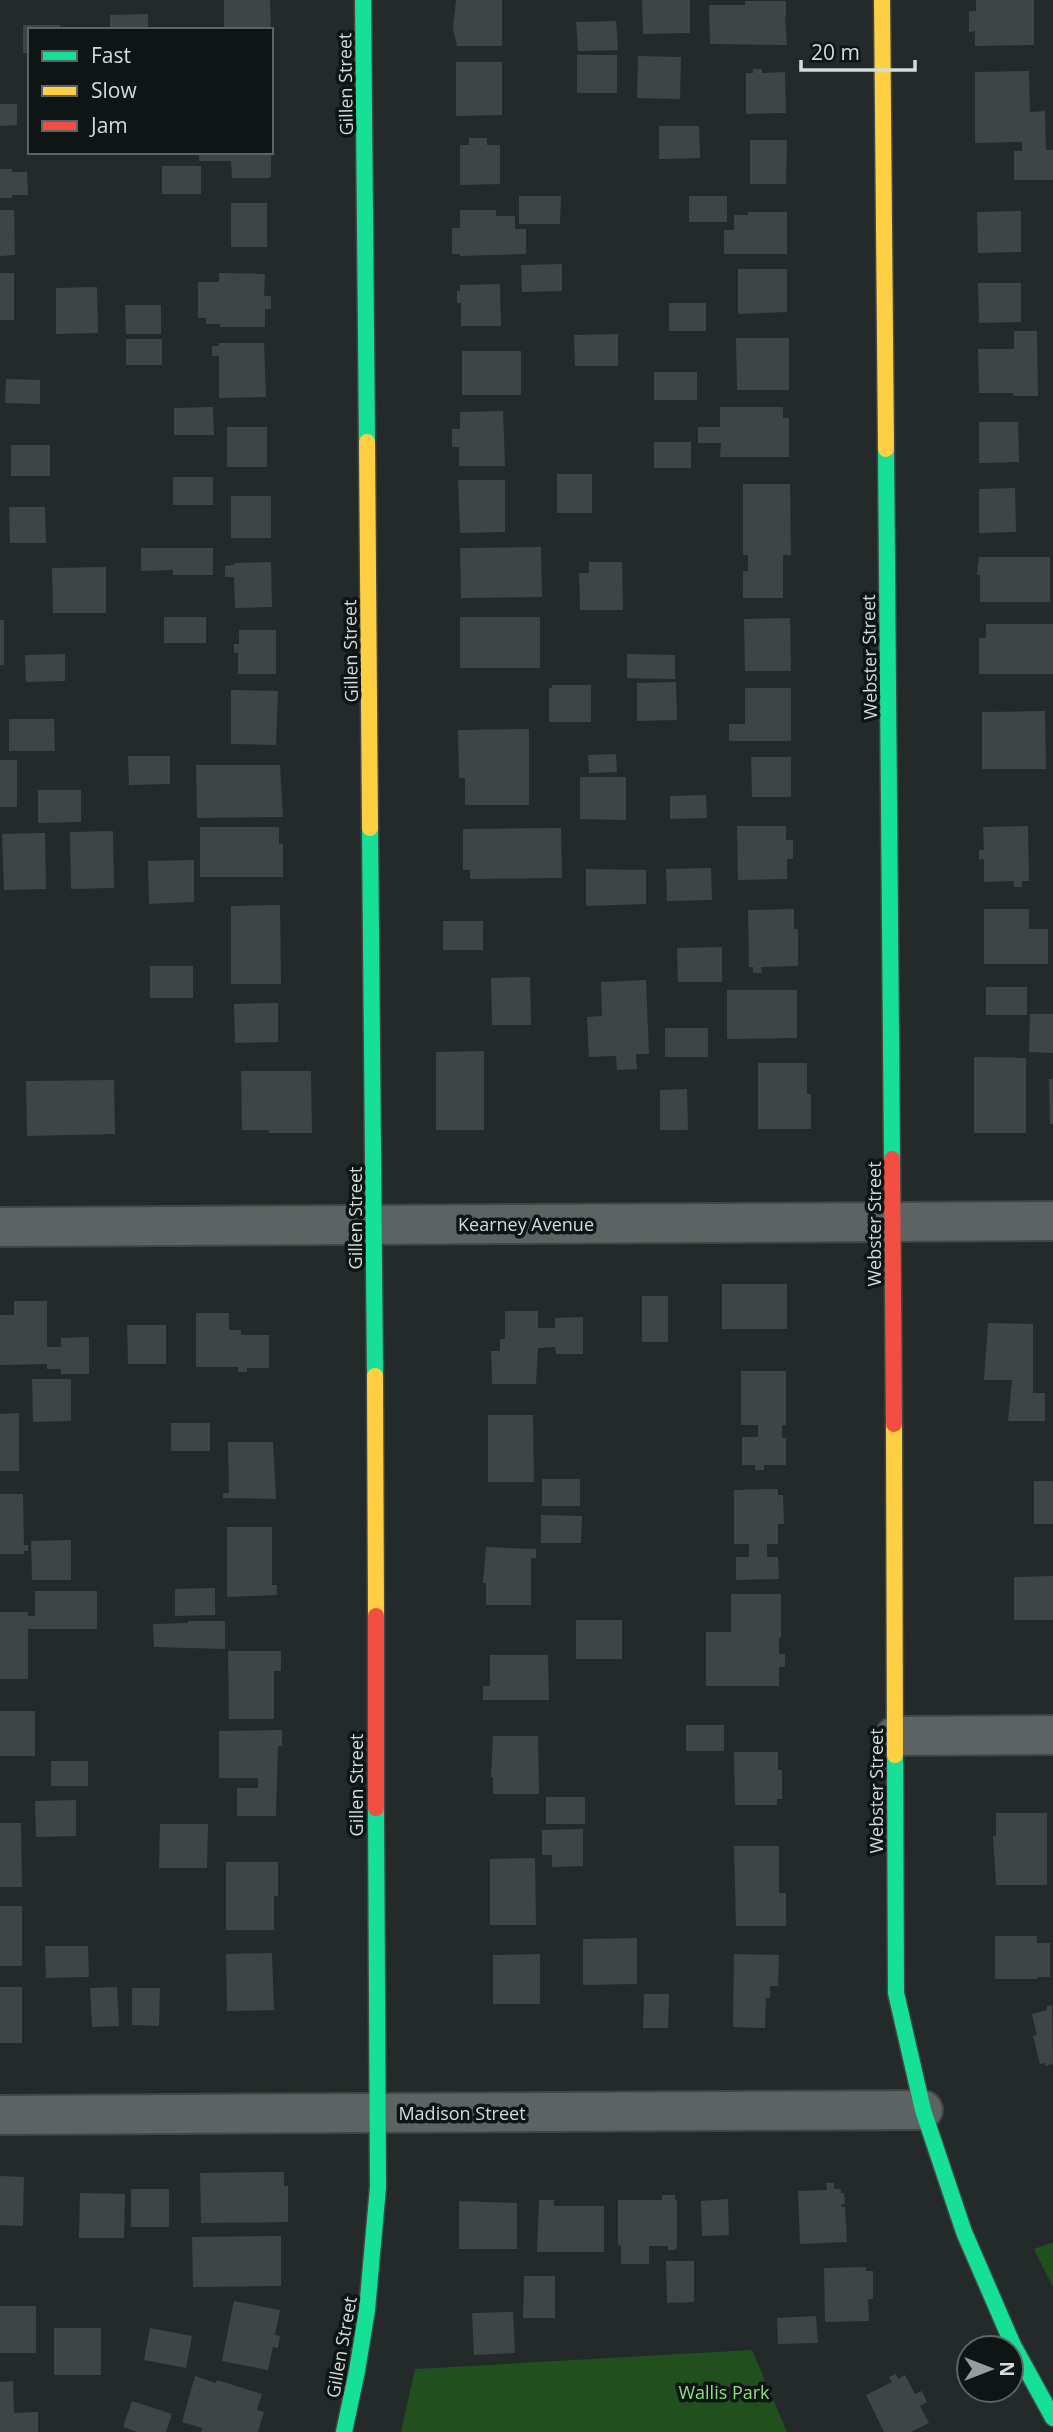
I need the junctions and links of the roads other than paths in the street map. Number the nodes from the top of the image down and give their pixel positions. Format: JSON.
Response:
{"nodes":[{"id":1,"x":363,"y":0,"type":"edge"},
{"id":2,"x":882,"y":0,"type":"edge"},
{"id":3,"x":1053,"y":1221,"type":"edge"},
{"id":4,"x":893,"y":1222,"type":"junction"},
{"id":5,"x":374,"y":1225,"type":"junction"},
{"id":6,"x":0,"y":1227,"type":"edge"},
{"id":7,"x":1053,"y":1735,"type":"edge"},
{"id":8,"x":895,"y":1736,"type":"junction"},
{"id":9,"x":923,"y":2110,"type":"junction"},
{"id":10,"x":377,"y":2113,"type":"junction"},
{"id":11,"x":0,"y":2115,"type":"edge"},
{"id":12,"x":1053,"y":2418,"type":"edge"},
{"id":13,"x":344,"y":2432,"type":"edge"}],
"edges":[{"from":1,"to":5,"type":"street","name":"Gillen Street"},
{"from":2,"to":4,"type":"street","name":"Webster Street"},
{"from":3,"to":4,"type":"street","name":"Kearney Avenue"},
{"from":4,"to":5,"type":"street","name":"Kearney Avenue"},
{"from":4,"to":8,"type":"street","name":"Webster Street"},
{"from":5,"to":6,"type":"street","name":"Kearney Avenue"},
{"from":5,"to":10,"type":"street","name":"Gillen Street"},
{"from":7,"to":8,"type":"street"},
{"from":8,"to":9,"type":"street","name":"Webster Street"},
{"from":9,"to":10,"type":"street","name":"Madison Street"},
{"from":9,"to":12,"type":"street","name":"Webster Street"},
{"from":10,"to":11,"type":"street","name":"Madison Street"},
{"from":10,"to":13,"type":"street","name":"Gillen Street"}]}
